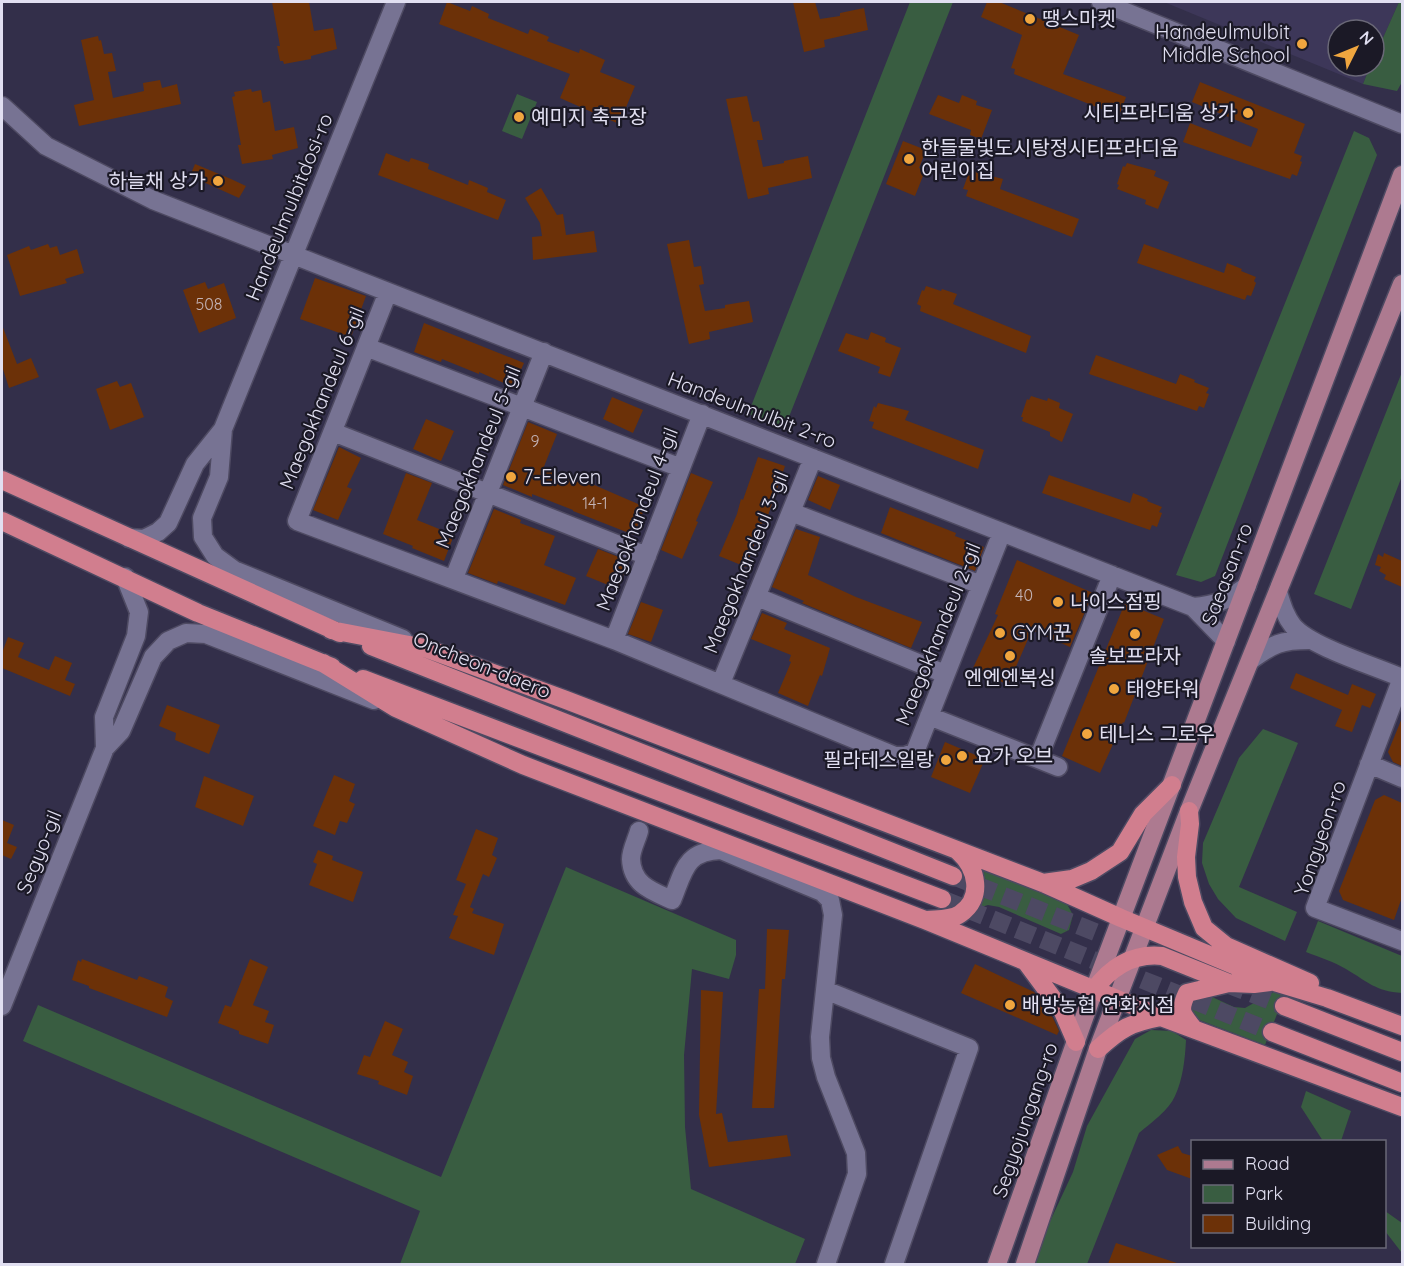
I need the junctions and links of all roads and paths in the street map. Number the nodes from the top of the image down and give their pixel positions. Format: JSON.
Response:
{"nodes":[{"id":1,"x":396,"y":2,"type":"edge"},
{"id":2,"x":1101,"y":2,"type":"edge"},
{"id":3,"x":2,"y":106,"type":"edge"},
{"id":4,"x":1402,"y":124,"type":"edge"},
{"id":5,"x":1402,"y":175,"type":"edge"},
{"id":6,"x":294,"y":255,"type":"junction"},
{"id":7,"x":1402,"y":284,"type":"edge"},
{"id":8,"x":388,"y":292,"type":"junction"},
{"id":9,"x":366,"y":347,"type":"junction"},
{"id":10,"x":544,"y":352,"type":"junction"},
{"id":11,"x":522,"y":407,"type":"junction"},
{"id":12,"x":702,"y":414,"type":"junction"},
{"id":13,"x":223,"y":429,"type":"junction"},
{"id":14,"x":333,"y":432,"type":"junction"},
{"id":15,"x":813,"y":458,"type":"junction"},
{"id":16,"x":681,"y":468,"type":"junction"},
{"id":17,"x":2,"y":480,"type":"edge"},
{"id":18,"x":488,"y":493,"type":"junction"},
{"id":19,"x":791,"y":512,"type":"junction"},
{"id":20,"x":2,"y":521,"type":"edge"},
{"id":21,"x":1002,"y":532,"type":"junction"},
{"id":22,"x":129,"y":538,"type":"junction"},
{"id":23,"x":647,"y":555,"type":"junction"},
{"id":24,"x":1113,"y":575,"type":"junction"},
{"id":25,"x":125,"y":577,"type":"junction"},
{"id":26,"x":454,"y":578,"type":"junction"},
{"id":27,"x":981,"y":585,"type":"junction"},
{"id":28,"x":1247,"y":586,"type":"junction"},
{"id":29,"x":1278,"y":592,"type":"junction"},
{"id":30,"x":756,"y":597,"type":"junction"},
{"id":31,"x":1193,"y":607,"type":"junction"},
{"id":32,"x":331,"y":630,"type":"junction"},
{"id":33,"x":614,"y":640,"type":"junction"},
{"id":34,"x":1308,"y":640,"type":"junction"},
{"id":35,"x":1226,"y":641,"type":"junction"},
{"id":36,"x":425,"y":648,"type":"junction"},
{"id":37,"x":1251,"y":660,"type":"junction"},
{"id":38,"x":323,"y":663,"type":"junction"},
{"id":39,"x":945,"y":674,"type":"junction"},
{"id":40,"x":1402,"y":678,"type":"edge"},
{"id":41,"x":721,"y":683,"type":"junction"},
{"id":42,"x":396,"y":708,"type":"junction"},
{"id":43,"x":929,"y":716,"type":"junction"},
{"id":44,"x":105,"y":748,"type":"junction"},
{"id":45,"x":1038,"y":759,"type":"junction"},
{"id":46,"x":1370,"y":764,"type":"junction"},
{"id":47,"x":1058,"y":767,"type":"dead end"},
{"id":48,"x":1402,"y":778,"type":"edge"},
{"id":49,"x":1172,"y":785,"type":"junction"},
{"id":50,"x":630,"y":806,"type":"junction"},
{"id":51,"x":1189,"y":811,"type":"junction"},
{"id":52,"x":660,"y":818,"type":"junction"},
{"id":53,"x":639,"y":831,"type":"junction"},
{"id":54,"x":955,"y":849,"type":"junction"},
{"id":55,"x":952,"y":876,"type":"tunnel mouth"},
{"id":56,"x":1043,"y":883,"type":"junction"},
{"id":57,"x":942,"y":899,"type":"tunnel mouth"},
{"id":58,"x":1121,"y":918,"type":"junction"},
{"id":59,"x":925,"y":920,"type":"junction"},
{"id":60,"x":1145,"y":928,"type":"junction"},
{"id":61,"x":1402,"y":941,"type":"edge"},
{"id":62,"x":1134,"y":957,"type":"junction"},
{"id":63,"x":1025,"y":961,"type":"junction"},
{"id":64,"x":1274,"y":982,"type":"junction"},
{"id":65,"x":1229,"y":983,"type":"junction"},
{"id":66,"x":825,"y":990,"type":"junction"},
{"id":67,"x":1094,"y":990,"type":"junction"},
{"id":68,"x":1327,"y":998,"type":"junction"},
{"id":69,"x":1118,"y":999,"type":"junction"},
{"id":70,"x":2,"y":1006,"type":"edge"},
{"id":71,"x":1284,"y":1006,"type":"tunnel mouth"},
{"id":72,"x":1161,"y":1017,"type":"junction"},
{"id":73,"x":1402,"y":1026,"type":"edge"},
{"id":74,"x":1194,"y":1029,"type":"junction"},
{"id":75,"x":1272,"y":1032,"type":"tunnel mouth"},
{"id":76,"x":1076,"y":1042,"type":"junction"},
{"id":77,"x":1098,"y":1049,"type":"junction"},
{"id":78,"x":1402,"y":1052,"type":"edge"},
{"id":79,"x":1402,"y":1083,"type":"edge"},
{"id":80,"x":1402,"y":1107,"type":"edge"},
{"id":81,"x":834,"y":1262,"type":"edge"},
{"id":82,"x":894,"y":1264,"type":"edge"},
{"id":83,"x":997,"y":1264,"type":"edge"},
{"id":84,"x":1024,"y":1264,"type":"edge"}],
"edges":[{"from":1,"to":6,"type":"street","name":"Handeulmulbitdosi-ro"},
{"from":2,"to":4,"type":"street"},
{"from":3,"to":6,"type":"street","name":"Handeulmulbit 2-ro"},
{"from":5,"to":28,"type":"main road","name":"Saeasan-ro"},
{"from":6,"to":8,"type":"street","name":"Handeulmulbit 2-ro"},
{"from":6,"to":13,"type":"street","name":"Handeulmulbitdosi-ro"},
{"from":7,"to":29,"type":"main road"},
{"from":8,"to":9,"type":"street","name":"Maegokhandeul 6-gil"},
{"from":8,"to":10,"type":"street","name":"Handeulmulbit 2-ro"},
{"from":9,"to":11,"type":"street"},
{"from":9,"to":14,"type":"street","name":"Maegokhandeul 6-gil"},
{"from":10,"to":11,"type":"street","name":"Maegokhandeul 5-gil"},
{"from":10,"to":12,"type":"street","name":"Handeulmulbit 2-ro"},
{"from":11,"to":16,"type":"street"},
{"from":11,"to":18,"type":"street","name":"Maegokhandeul 5-gil"},
{"from":12,"to":15,"type":"street","name":"Handeulmulbit 2-ro"},
{"from":12,"to":16,"type":"street","name":"Maegokhandeul 4-gil"},
{"from":13,"to":22,"type":"street"},
{"from":13,"to":36,"type":"street"},
{"from":14,"to":18,"type":"street"},
{"from":14,"to":26,"type":"street","name":"Maegokhandeul 6-gil"},
{"from":15,"to":19,"type":"street","name":"Maegokhandeul 3-gil"},
{"from":15,"to":21,"type":"street","name":"Handeulmulbit 2-ro"},
{"from":16,"to":23,"type":"street","name":"Maegokhandeul 4-gil"},
{"from":17,"to":22,"type":"highway","name":"Oncheon-daero"},
{"from":18,"to":23,"type":"street"},
{"from":18,"to":26,"type":"street","name":"Maegokhandeul 5-gil"},
{"from":19,"to":27,"type":"street"},
{"from":19,"to":30,"type":"street","name":"Maegokhandeul 3-gil"},
{"from":20,"to":25,"type":"highway"},
{"from":21,"to":24,"type":"street","name":"Handeulmulbit 2-ro"},
{"from":21,"to":27,"type":"street","name":"Maegokhandeul 2-gil"},
{"from":22,"to":32,"type":"highway","name":"Oncheon-daero"},
{"from":23,"to":33,"type":"street","name":"Maegokhandeul 4-gil"},
{"from":24,"to":31,"type":"street","name":"Handeulmulbit 2-ro"},
{"from":24,"to":45,"type":"street"},
{"from":25,"to":38,"type":"highway"},
{"from":25,"to":44,"type":"street"},
{"from":26,"to":33,"type":"street"},
{"from":27,"to":39,"type":"street","name":"Maegokhandeul 2-gil"},
{"from":28,"to":31,"type":"street"},
{"from":28,"to":35,"type":"main road","name":"Saeasan-ro"},
{"from":29,"to":34,"type":"street"},
{"from":29,"to":37,"type":"main road"},
{"from":30,"to":39,"type":"street"},
{"from":30,"to":41,"type":"street","name":"Maegokhandeul 3-gil"},
{"from":31,"to":35,"type":"street"},
{"from":32,"to":36,"type":"highway"},
{"from":32,"to":55,"type":"highway","name":"Oncheon-daero"},
{"from":33,"to":41,"type":"street"},
{"from":34,"to":37,"type":"street"},
{"from":34,"to":40,"type":"street"},
{"from":35,"to":49,"type":"main road","name":"Saeasan-ro"},
{"from":36,"to":54,"type":"highway"},
{"from":37,"to":51,"type":"main road"},
{"from":38,"to":42,"type":"highway"},
{"from":38,"to":57,"type":"highway"},
{"from":39,"to":43,"type":"street","name":"Maegokhandeul 2-gil"},
{"from":40,"to":46,"type":"street","name":"Yongyeon-ro"},
{"from":41,"to":43,"type":"street","name":"Maegokhandeul 2-gil"},
{"from":42,"to":44,"type":"street"},
{"from":42,"to":50,"type":"highway"},
{"from":43,"to":45,"type":"street"},
{"from":44,"to":70,"type":"street","name":"Segyo-gil"},
{"from":45,"to":47,"type":"street"},
{"from":46,"to":48,"type":"street","name":"Yongyeon-ro"},
{"from":46,"to":61,"type":"street","name":"Yongyeon-ro"},
{"from":49,"to":56,"type":"highway"},
{"from":49,"to":58,"type":"main road","name":"Saeasan-ro"},
{"from":50,"to":52,"type":"highway"},
{"from":50,"to":53,"type":"street"},
{"from":51,"to":60,"type":"main road"},
{"from":51,"to":68,"type":"highway"},
{"from":52,"to":53,"type":"street"},
{"from":52,"to":59,"type":"highway"},
{"from":53,"to":66,"type":"street"},
{"from":54,"to":56,"type":"highway"},
{"from":54,"to":59,"type":"highway"},
{"from":56,"to":58,"type":"highway"},
{"from":58,"to":60,"type":"highway"},
{"from":58,"to":67,"type":"main road","name":"Saeasan-ro"},
{"from":59,"to":63,"type":"highway"},
{"from":60,"to":62,"type":"main road"},
{"from":60,"to":64,"type":"highway"},
{"from":62,"to":65,"type":"highway"},
{"from":62,"to":67,"type":"highway"},
{"from":62,"to":69,"type":"main road"},
{"from":63,"to":67,"type":"highway"},
{"from":63,"to":76,"type":"highway"},
{"from":64,"to":65,"type":"highway"},
{"from":64,"to":68,"type":"highway"},
{"from":65,"to":74,"type":"highway"},
{"from":66,"to":81,"type":"street"},
{"from":66,"to":82,"type":"street"},
{"from":67,"to":69,"type":"highway"},
{"from":67,"to":76,"type":"main road","name":"Segyojungang-ro"},
{"from":68,"to":73,"type":"highway"},
{"from":69,"to":72,"type":"highway"},
{"from":69,"to":77,"type":"main road"},
{"from":71,"to":78,"type":"highway"},
{"from":72,"to":74,"type":"highway"},
{"from":72,"to":77,"type":"highway"},
{"from":74,"to":80,"type":"highway"},
{"from":75,"to":79,"type":"highway"},
{"from":76,"to":83,"type":"main road","name":"Segyojungang-ro"},
{"from":77,"to":84,"type":"main road"}]}
